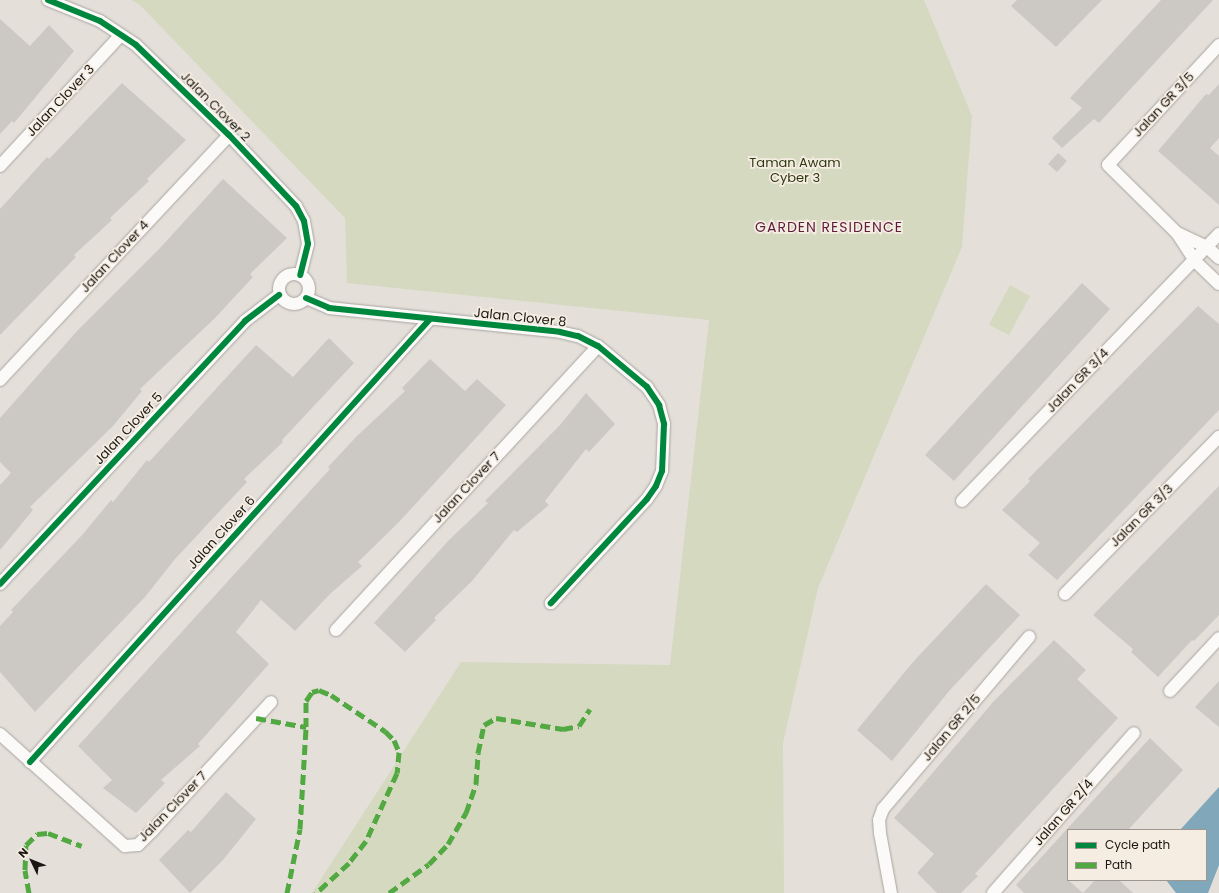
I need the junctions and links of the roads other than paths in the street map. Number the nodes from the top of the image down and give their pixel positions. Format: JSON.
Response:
{"nodes":[{"id":1,"x":48,"y":0,"type":"edge"},
{"id":2,"x":121,"y":35,"type":"junction"},
{"id":3,"x":1219,"y":45,"type":"edge"},
{"id":4,"x":229,"y":135,"type":"junction"},
{"id":5,"x":0,"y":166,"type":"edge"},
{"id":6,"x":1178,"y":233,"type":"junction"},
{"id":7,"x":1219,"y":234,"type":"edge"},
{"id":8,"x":1207,"y":247,"type":"junction"},
{"id":9,"x":1219,"y":258,"type":"edge"},
{"id":10,"x":1195,"y":261,"type":"junction"},
{"id":11,"x":300,"y":275,"type":"junction"},
{"id":12,"x":1219,"y":284,"type":"edge"},
{"id":13,"x":279,"y":294,"type":"junction"},
{"id":14,"x":306,"y":298,"type":"junction"},
{"id":15,"x":430,"y":319,"type":"junction"},
{"id":16,"x":598,"y":346,"type":"junction"},
{"id":17,"x":0,"y":380,"type":"edge"},
{"id":18,"x":1219,"y":437,"type":"edge"},
{"id":19,"x":962,"y":501,"type":"dead end"},
{"id":20,"x":0,"y":584,"type":"edge"},
{"id":21,"x":1065,"y":594,"type":"dead end"},
{"id":22,"x":551,"y":603,"type":"dead end"},
{"id":23,"x":336,"y":630,"type":"dead end"},
{"id":24,"x":1029,"y":637,"type":"dead end"},
{"id":25,"x":1219,"y":638,"type":"edge"},
{"id":26,"x":1170,"y":691,"type":"dead end"},
{"id":27,"x":271,"y":702,"type":"dead end"},
{"id":28,"x":1134,"y":733,"type":"dead end"},
{"id":29,"x":0,"y":734,"type":"edge"},
{"id":30,"x":30,"y":762,"type":"junction"},
{"id":31,"x":891,"y":893,"type":"edge"},
{"id":32,"x":993,"y":893,"type":"edge"}],
"edges":[{"from":1,"to":2,"type":"street","name":"Jalan Clover 2"},
{"from":2,"to":4,"type":"street","name":"Jalan Clover 2"},
{"from":2,"to":5,"type":"street","name":"Jalan Clover 3"},
{"from":3,"to":6,"type":"street","name":"Jalan GR 3/5"},
{"from":4,"to":11,"type":"street","name":"Jalan Clover 2"},
{"from":4,"to":17,"type":"street","name":"Jalan Clover 4"},
{"from":6,"to":8,"type":"street"},
{"from":6,"to":10,"type":"street"},
{"from":7,"to":8,"type":"street"},
{"from":8,"to":9,"type":"street"},
{"from":8,"to":10,"type":"street","name":"Jalan GR 3/4"},
{"from":10,"to":12,"type":"street"},
{"from":10,"to":19,"type":"street","name":"Jalan GR 3/4"},
{"from":11,"to":13,"type":"street"},
{"from":11,"to":14,"type":"street"},
{"from":13,"to":14,"type":"street"},
{"from":13,"to":20,"type":"street","name":"Jalan Clover 5"},
{"from":14,"to":15,"type":"street","name":"Jalan Clover 8"},
{"from":15,"to":16,"type":"street","name":"Jalan Clover 8"},
{"from":15,"to":30,"type":"street","name":"Jalan Clover 6"},
{"from":16,"to":22,"type":"street","name":"Jalan Clover 8"},
{"from":16,"to":23,"type":"street","name":"Jalan Clover 7"},
{"from":18,"to":21,"type":"street","name":"Jalan GR 3/3"},
{"from":24,"to":31,"type":"street","name":"Jalan GR 2/5"},
{"from":25,"to":26,"type":"street"},
{"from":27,"to":30,"type":"street","name":"Jalan Clover 7"},
{"from":28,"to":32,"type":"street","name":"Jalan GR 2/4"},
{"from":29,"to":30,"type":"street"}]}
